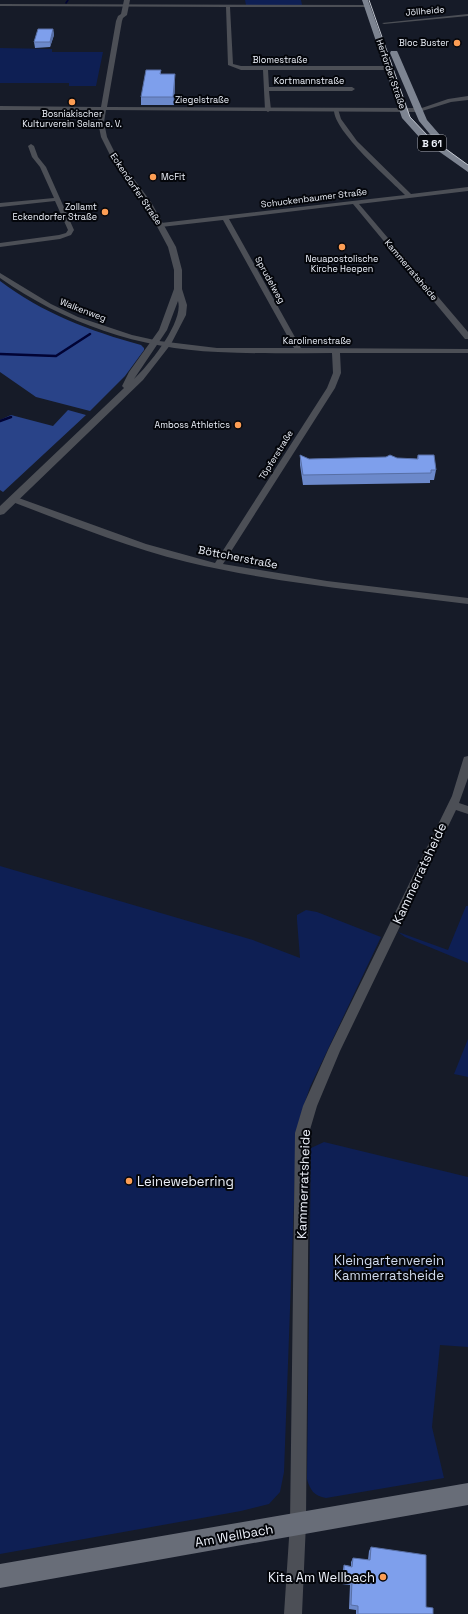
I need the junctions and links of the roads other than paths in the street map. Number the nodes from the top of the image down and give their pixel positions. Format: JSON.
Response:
{"nodes":[{"id":1,"x":27,"y":2,"type":"edge"},
{"id":2,"x":120,"y":3,"type":"edge"},
{"id":3,"x":126,"y":3,"type":"edge"},
{"id":4,"x":369,"y":4,"type":"edge"},
{"id":5,"x":0,"y":5,"type":"edge"},
{"id":6,"x":228,"y":6,"type":"junction"},
{"id":7,"x":468,"y":15,"type":"edge"},
{"id":8,"x":120,"y":17,"type":"junction"},
{"id":9,"x":384,"y":22,"type":"dead end"},
{"id":10,"x":392,"y":46,"type":"dead end"},
{"id":11,"x":264,"y":68,"type":"junction"},
{"id":12,"x":388,"y":68,"type":"junction"},
{"id":13,"x":266,"y":89,"type":"junction"},
{"id":14,"x":352,"y":89,"type":"dead end"},
{"id":15,"x":468,"y":98,"type":"edge"},
{"id":16,"x":415,"y":100,"type":"junction"},
{"id":17,"x":438,"y":104,"type":"junction"},
{"id":18,"x":0,"y":108,"type":"edge"},
{"id":19,"x":103,"y":108,"type":"junction"},
{"id":20,"x":268,"y":110,"type":"junction"},
{"id":21,"x":336,"y":110,"type":"junction"},
{"id":22,"x":419,"y":110,"type":"junction"},
{"id":23,"x":404,"y":111,"type":"junction"},
{"id":24,"x":31,"y":146,"type":"dead end"},
{"id":25,"x":468,"y":159,"type":"edge"},
{"id":26,"x":468,"y":169,"type":"edge"},
{"id":27,"x":468,"y":189,"type":"edge"},
{"id":28,"x":410,"y":196,"type":"junction"},
{"id":29,"x":58,"y":199,"type":"junction"},
{"id":30,"x":355,"y":203,"type":"junction"},
{"id":31,"x":0,"y":205,"type":"edge"},
{"id":32,"x":225,"y":218,"type":"junction"},
{"id":33,"x":161,"y":226,"type":"junction"},
{"id":34,"x":0,"y":245,"type":"edge"},
{"id":35,"x":0,"y":275,"type":"edge"},
{"id":36,"x":178,"y":290,"type":"junction"},
{"id":37,"x":468,"y":337,"type":"edge"},
{"id":38,"x":156,"y":341,"type":"junction"},
{"id":39,"x":167,"y":344,"type":"junction"},
{"id":40,"x":299,"y":351,"type":"junction"},
{"id":41,"x":336,"y":351,"type":"junction"},
{"id":42,"x":468,"y":351,"type":"edge"},
{"id":43,"x":123,"y":393,"type":"junction"},
{"id":44,"x":13,"y":499,"type":"junction"},
{"id":45,"x":0,"y":512,"type":"edge"},
{"id":46,"x":217,"y":566,"type":"junction"},
{"id":47,"x":468,"y":600,"type":"edge"},
{"id":48,"x":468,"y":760,"type":"edge"},
{"id":49,"x":452,"y":805,"type":"junction"},
{"id":50,"x":468,"y":810,"type":"edge"},
{"id":51,"x":468,"y":1494,"type":"edge"},
{"id":52,"x":298,"y":1524,"type":"junction"},
{"id":53,"x":0,"y":1576,"type":"edge"},
{"id":54,"x":293,"y":1614,"type":"edge"}],
"edges":[{"from":1,"to":2,"type":"street"},
{"from":1,"to":5,"type":"street"},
{"from":2,"to":3,"type":"street"},
{"from":2,"to":8,"type":"street","name":"Eckendorfer Straße"},
{"from":3,"to":6,"type":"street"},
{"from":3,"to":8,"type":"street","name":"Eckendorfer Straße"},
{"from":4,"to":6,"type":"street"},
{"from":4,"to":12,"type":"main road","name":"Herforder Straße","number":"B 61"},
{"from":6,"to":11,"type":"street","name":"Blomestraße"},
{"from":7,"to":9,"type":"street","name":"Jöllheide"},
{"from":8,"to":19,"type":"street","name":"Eckendorfer Straße"},
{"from":10,"to":16,"type":"main road","name":"Herforder Straße","number":"B 61"},
{"from":11,"to":12,"type":"street","name":"Blomestraße"},
{"from":11,"to":13,"type":"street"},
{"from":12,"to":23,"type":"main road","name":"Herforder Straße","number":"B 61"},
{"from":13,"to":14,"type":"street","name":"Kortmannstraße"},
{"from":13,"to":20,"type":"street"},
{"from":15,"to":17,"type":"street"},
{"from":16,"to":17,"type":"street"},
{"from":16,"to":22,"type":"main road","name":"Herforder Straße","number":"B 61"},
{"from":17,"to":22,"type":"street"},
{"from":18,"to":19,"type":"street","name":"Ziegelstraße"},
{"from":19,"to":20,"type":"street","name":"Ziegelstraße"},
{"from":19,"to":33,"type":"street","name":"Eckendorfer Straße"},
{"from":20,"to":21,"type":"street","name":"Ziegelstraße"},
{"from":21,"to":23,"type":"street","name":"Ziegelstraße"},
{"from":21,"to":28,"type":"street"},
{"from":22,"to":23,"type":"street","name":"Ziegelstraße"},
{"from":22,"to":25,"type":"main road","name":"Herforder Straße","number":"B 61"},
{"from":23,"to":26,"type":"main road","name":"Herforder Straße","number":"B 61"},
{"from":24,"to":29,"type":"street"},
{"from":27,"to":28,"type":"street","name":"Schuckenbaumer Straße"},
{"from":28,"to":30,"type":"street","name":"Schuckenbaumer Straße"},
{"from":29,"to":31,"type":"street"},
{"from":29,"to":34,"type":"street"},
{"from":30,"to":32,"type":"street","name":"Schuckenbaumer Straße"},
{"from":30,"to":37,"type":"street","name":"Kammerratsheide"},
{"from":32,"to":33,"type":"street","name":"Schuckenbaumer Straße"},
{"from":32,"to":40,"type":"street","name":"Sprudelweg"},
{"from":33,"to":36,"type":"street","name":"Eckendorfer Straße"},
{"from":35,"to":38,"type":"street","name":"Walkenweg"},
{"from":36,"to":38,"type":"street","name":"Eckendorfer Straße"},
{"from":36,"to":39,"type":"street","name":"Eckendorfer Straße"},
{"from":38,"to":39,"type":"street","name":"Walkenweg"},
{"from":38,"to":43,"type":"street","name":"Eckendorfer Straße"},
{"from":39,"to":40,"type":"street","name":"Karolinenstraße"},
{"from":39,"to":43,"type":"street","name":"Eckendorfer Straße"},
{"from":40,"to":41,"type":"street","name":"Karolinenstraße"},
{"from":41,"to":42,"type":"street","name":"Karolinenstraße"},
{"from":41,"to":46,"type":"street","name":"Töpferstraße"},
{"from":43,"to":44,"type":"street","name":"Eckendorfer Straße"},
{"from":44,"to":45,"type":"street","name":"Eckendorfer Straße"},
{"from":44,"to":46,"type":"street","name":"Böttcherstraße"},
{"from":46,"to":47,"type":"street","name":"Böttcherstraße"},
{"from":48,"to":49,"type":"street","name":"Kammerratsheide"},
{"from":49,"to":50,"type":"street"},
{"from":49,"to":52,"type":"street","name":"Kammerratsheide"},
{"from":51,"to":52,"type":"main road","name":"Am Wellbach"},
{"from":52,"to":53,"type":"main road","name":"Am Wellbach"},
{"from":52,"to":54,"type":"street","name":"Kammerratsheide"}]}
